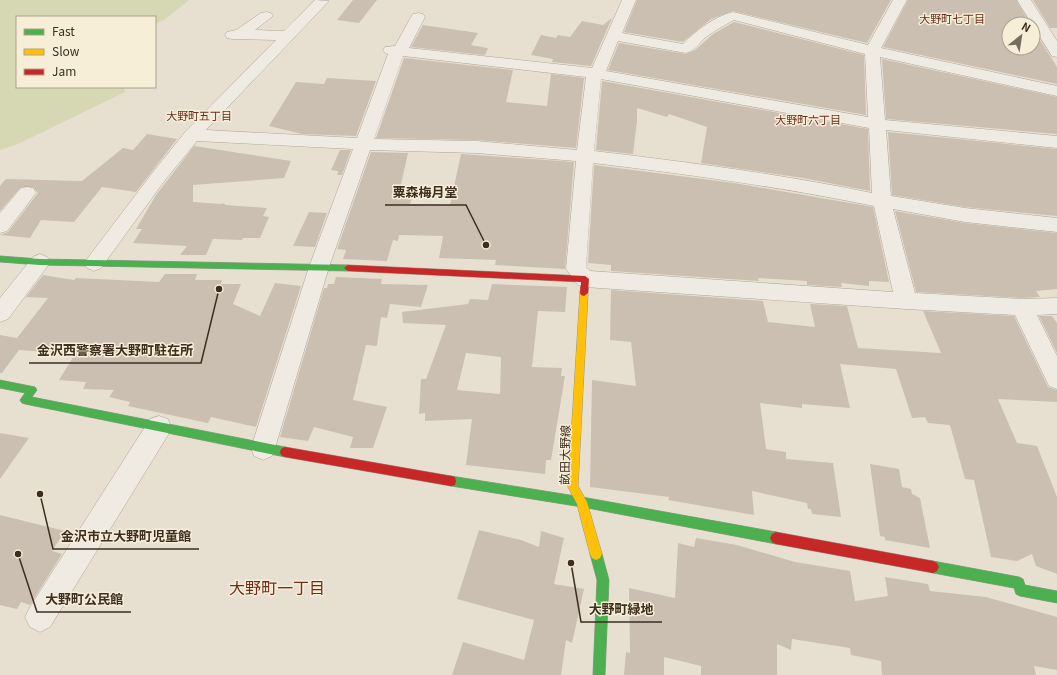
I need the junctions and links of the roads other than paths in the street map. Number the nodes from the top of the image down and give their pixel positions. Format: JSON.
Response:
{"nodes":[{"id":1,"x":628,"y":0,"type":"edge"},
{"id":2,"x":900,"y":0,"type":"edge"},
{"id":3,"x":1024,"y":0,"type":"edge"},
{"id":4,"x":322,"y":1,"type":"edge"},
{"id":5,"x":266,"y":16,"type":"dead end"},
{"id":6,"x":418,"y":17,"type":"dead end"},
{"id":7,"x":613,"y":36,"type":"junction"},
{"id":8,"x":288,"y":38,"type":"junction"},
{"id":9,"x":396,"y":51,"type":"junction"},
{"id":10,"x":872,"y":51,"type":"junction"},
{"id":11,"x":1057,"y":53,"type":"edge"},
{"id":12,"x":596,"y":74,"type":"junction"},
{"id":13,"x":1057,"y":91,"type":"edge"},
{"id":14,"x":876,"y":124,"type":"junction"},
{"id":15,"x":192,"y":135,"type":"junction"},
{"id":16,"x":1057,"y":142,"type":"edge"},
{"id":17,"x":363,"y":144,"type":"junction"},
{"id":18,"x":584,"y":156,"type":"junction"},
{"id":19,"x":26,"y":192,"type":"dead end"},
{"id":20,"x":882,"y":201,"type":"junction"},
{"id":21,"x":1057,"y":225,"type":"edge"},
{"id":22,"x":0,"y":226,"type":"edge"},
{"id":23,"x":0,"y":259,"type":"edge"},
{"id":24,"x":40,"y":262,"type":"junction"},
{"id":25,"x":94,"y":263,"type":"junction"},
{"id":26,"x":319,"y":267,"type":"junction"},
{"id":27,"x":585,"y":279,"type":"junction"},
{"id":28,"x":906,"y":301,"type":"junction"},
{"id":29,"x":1057,"y":306,"type":"edge"},
{"id":30,"x":1022,"y":307,"type":"junction"},
{"id":31,"x":0,"y":313,"type":"edge"},
{"id":32,"x":1057,"y":379,"type":"edge"},
{"id":33,"x":0,"y":384,"type":"edge"},
{"id":34,"x":159,"y":427,"type":"junction"},
{"id":35,"x":263,"y":448,"type":"junction"},
{"id":36,"x":582,"y":502,"type":"junction"},
{"id":37,"x":1057,"y":597,"type":"edge"},
{"id":38,"x":40,"y":616,"type":"dead end"},
{"id":39,"x":599,"y":675,"type":"edge"}],
"edges":[{"from":1,"to":7,"type":"street"},
{"from":2,"to":10,"type":"street"},
{"from":3,"to":11,"type":"street"},
{"from":4,"to":8,"type":"street"},
{"from":5,"to":8,"type":"street"},
{"from":6,"to":9,"type":"street"},
{"from":7,"to":10,"type":"street"},
{"from":7,"to":12,"type":"street"},
{"from":8,"to":15,"type":"street"},
{"from":9,"to":12,"type":"street"},
{"from":9,"to":17,"type":"street"},
{"from":10,"to":13,"type":"street"},
{"from":10,"to":14,"type":"street"},
{"from":12,"to":14,"type":"street"},
{"from":12,"to":18,"type":"street"},
{"from":14,"to":16,"type":"street"},
{"from":14,"to":20,"type":"street"},
{"from":15,"to":17,"type":"street"},
{"from":15,"to":25,"type":"street"},
{"from":17,"to":18,"type":"street"},
{"from":17,"to":26,"type":"street"},
{"from":18,"to":20,"type":"street"},
{"from":18,"to":27,"type":"street"},
{"from":19,"to":22,"type":"street"},
{"from":20,"to":21,"type":"street"},
{"from":20,"to":28,"type":"street"},
{"from":23,"to":24,"type":"street"},
{"from":24,"to":25,"type":"street"},
{"from":24,"to":31,"type":"street"},
{"from":25,"to":26,"type":"street"},
{"from":26,"to":27,"type":"street"},
{"from":26,"to":35,"type":"street"},
{"from":27,"to":28,"type":"street"},
{"from":27,"to":36,"type":"street","name":"畝田大野線"},
{"from":28,"to":30,"type":"street"},
{"from":29,"to":30,"type":"street"},
{"from":30,"to":32,"type":"street"},
{"from":33,"to":34,"type":"street"},
{"from":34,"to":35,"type":"street"},
{"from":34,"to":38,"type":"street"},
{"from":35,"to":36,"type":"street"},
{"from":36,"to":37,"type":"street"},
{"from":36,"to":39,"type":"street","name":"畝田大野線"}]}
